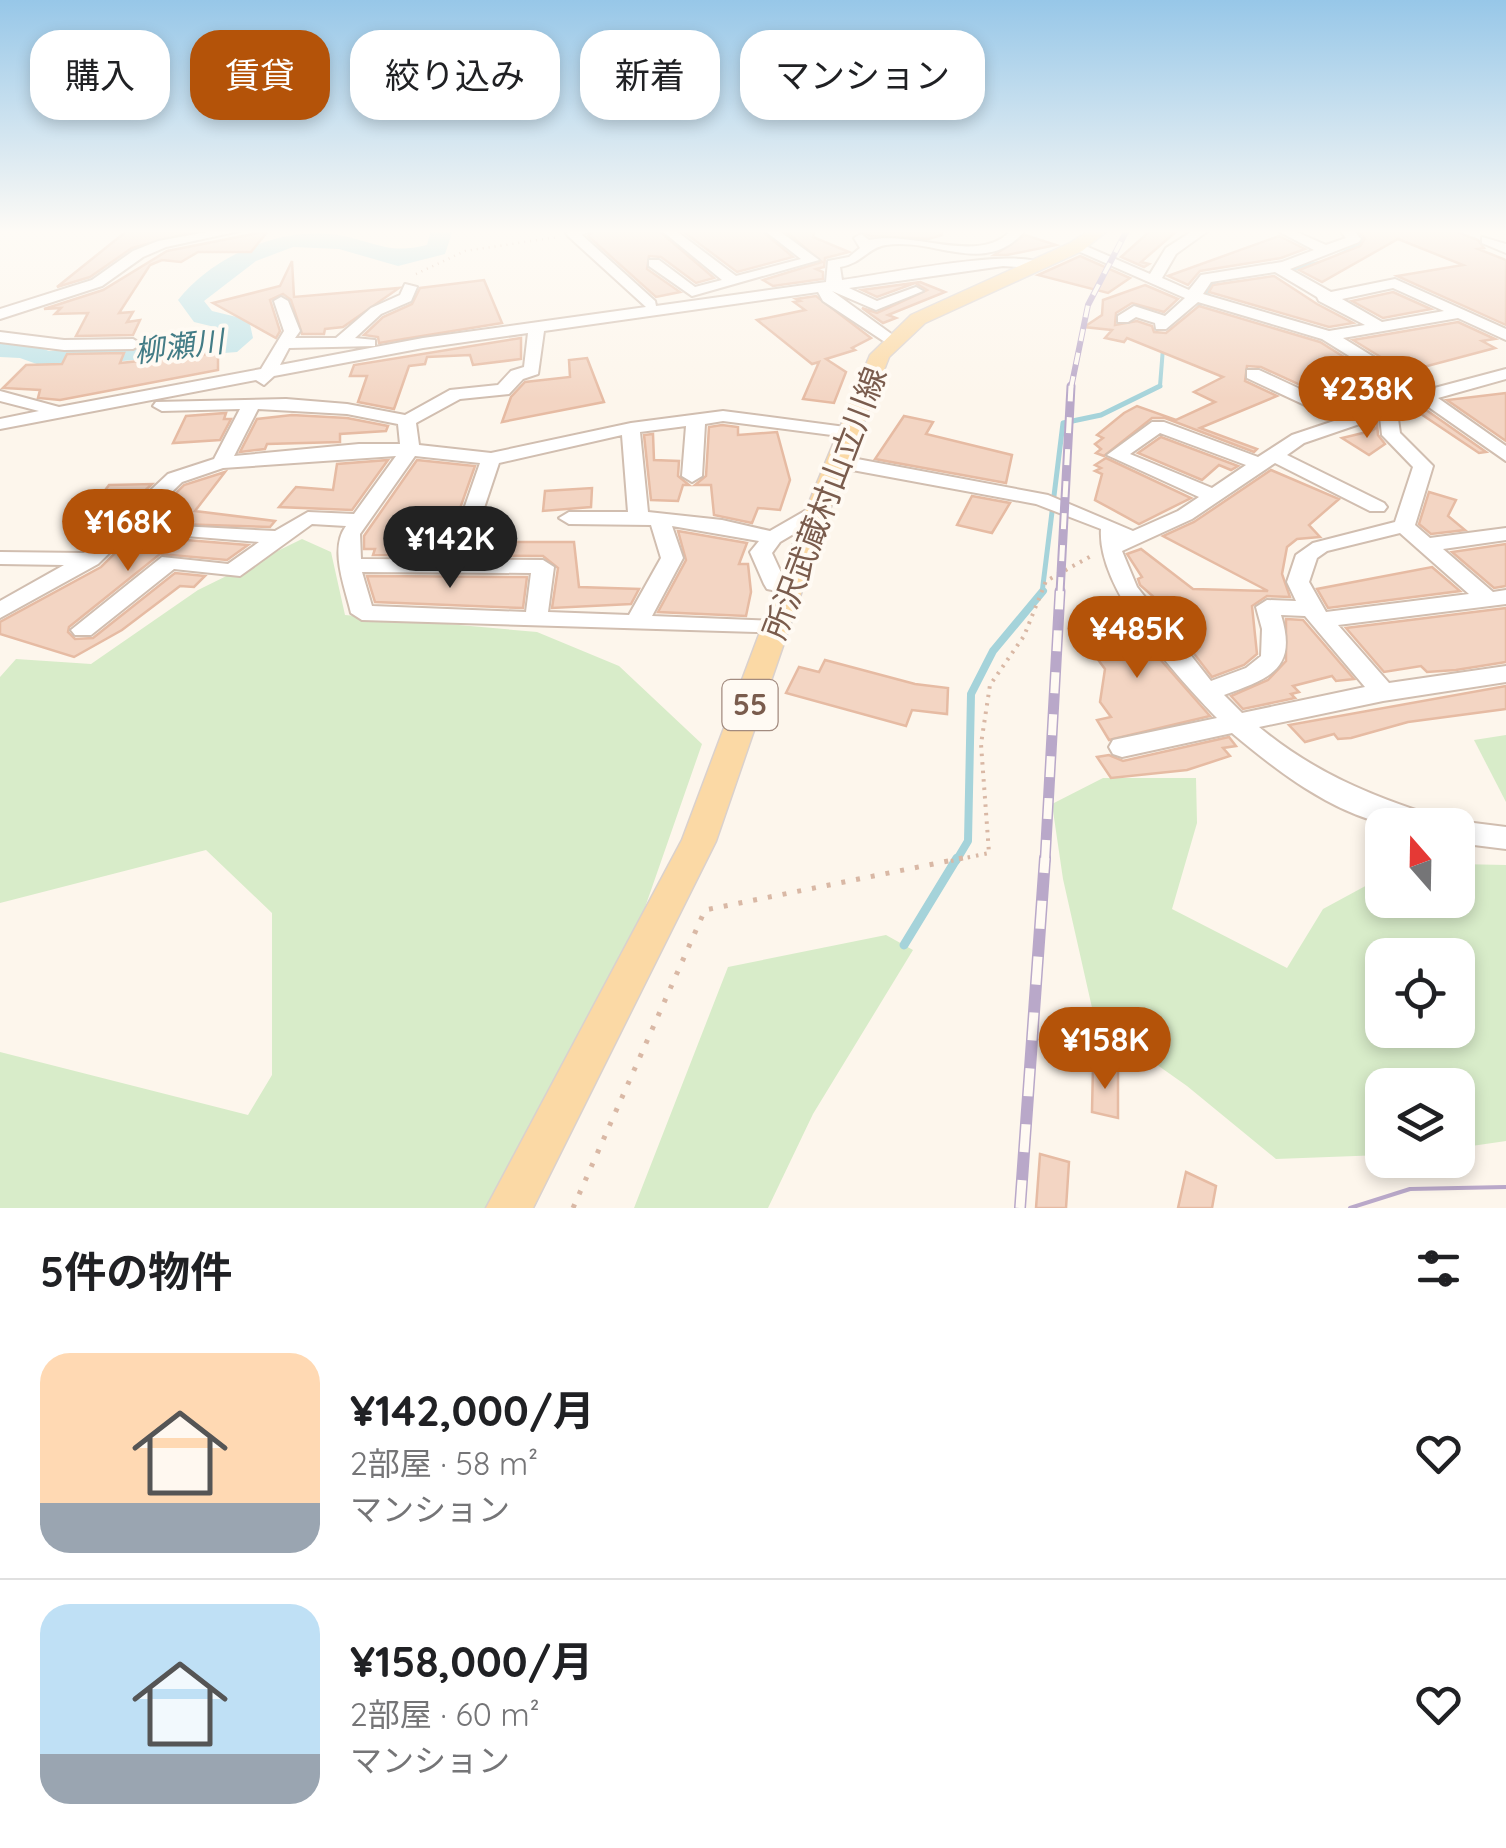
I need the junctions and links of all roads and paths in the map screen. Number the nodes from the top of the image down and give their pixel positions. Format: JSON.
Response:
{"nodes":[{"id":1,"x":89,"y":286,"type":"edge"},
{"id":2,"x":628,"y":286,"type":"edge"},
{"id":3,"x":685,"y":286,"type":"edge"},
{"id":4,"x":713,"y":286,"type":"edge"},
{"id":5,"x":818,"y":286,"type":"edge"},
{"id":6,"x":829,"y":286,"type":"edge"},
{"id":7,"x":832,"y":286,"type":"edge"},
{"id":8,"x":987,"y":286,"type":"edge"},
{"id":9,"x":1166,"y":286,"type":"edge"},
{"id":10,"x":1199,"y":286,"type":"edge"},
{"id":11,"x":1305,"y":286,"type":"edge"},
{"id":12,"x":1379,"y":286,"type":"edge"},
{"id":13,"x":1403,"y":286,"type":"edge"},
{"id":14,"x":410,"y":287,"type":"edge"},
{"id":15,"x":916,"y":290,"type":"dead end"},
{"id":16,"x":692,"y":292,"type":"junction"},
{"id":17,"x":1190,"y":296,"type":"junction"},
{"id":18,"x":1324,"y":298,"type":"junction"},
{"id":19,"x":281,"y":302,"type":"dead end"},
{"id":20,"x":646,"y":307,"type":"junction"},
{"id":21,"x":1461,"y":312,"type":"junction"},
{"id":22,"x":0,"y":314,"type":"edge"},
{"id":23,"x":1123,"y":319,"type":"dead end"},
{"id":24,"x":536,"y":325,"type":"junction"},
{"id":25,"x":1383,"y":329,"type":"junction"},
{"id":26,"x":0,"y":336,"type":"edge"},
{"id":27,"x":1328,"y":336,"type":"junction"},
{"id":28,"x":1506,"y":336,"type":"edge"},
{"id":29,"x":891,"y":341,"type":"junction"},
{"id":30,"x":340,"y":343,"type":"junction"},
{"id":31,"x":423,"y":343,"type":"junction"},
{"id":32,"x":133,"y":344,"type":"dead end"},
{"id":33,"x":282,"y":344,"type":"junction"},
{"id":34,"x":270,"y":373,"type":"junction"},
{"id":35,"x":1253,"y":374,"type":"dead end"},
{"id":36,"x":1506,"y":374,"type":"edge"},
{"id":37,"x":0,"y":396,"type":"edge"},
{"id":38,"x":1426,"y":396,"type":"junction"},
{"id":39,"x":248,"y":403,"type":"junction"},
{"id":40,"x":1388,"y":410,"type":"junction"},
{"id":41,"x":68,"y":411,"type":"junction"},
{"id":42,"x":696,"y":418,"type":"junction"},
{"id":43,"x":408,"y":421,"type":"junction"},
{"id":44,"x":1356,"y":422,"type":"junction"},
{"id":45,"x":0,"y":424,"type":"edge"},
{"id":46,"x":631,"y":428,"type":"junction"},
{"id":47,"x":842,"y":446,"type":"junction"},
{"id":48,"x":410,"y":450,"type":"junction"},
{"id":49,"x":1506,"y":455,"type":"edge"},
{"id":50,"x":492,"y":459,"type":"junction"},
{"id":51,"x":1269,"y":460,"type":"junction"},
{"id":52,"x":221,"y":463,"type":"junction"},
{"id":53,"x":692,"y":476,"type":"dead end"},
{"id":54,"x":1214,"y":496,"type":"junction"},
{"id":55,"x":1378,"y":507,"type":"dead end"},
{"id":56,"x":816,"y":512,"type":"junction"},
{"id":57,"x":648,"y":517,"type":"junction"},
{"id":58,"x":569,"y":518,"type":"dead end"},
{"id":59,"x":359,"y":520,"type":"junction"},
{"id":60,"x":1404,"y":526,"type":"junction"},
{"id":61,"x":186,"y":530,"type":"dead end"},
{"id":62,"x":1506,"y":534,"type":"edge"},
{"id":63,"x":465,"y":535,"type":"dead end"},
{"id":64,"x":280,"y":538,"type":"junction"},
{"id":65,"x":773,"y":538,"type":"junction"},
{"id":66,"x":1110,"y":538,"type":"junction"},
{"id":67,"x":1425,"y":545,"type":"junction"},
{"id":68,"x":0,"y":558,"type":"edge"},
{"id":69,"x":90,"y":559,"type":"junction"},
{"id":70,"x":350,"y":565,"type":"junction"},
{"id":71,"x":792,"y":587,"type":"junction"},
{"id":72,"x":0,"y":588,"type":"edge"},
{"id":73,"x":40,"y":588,"type":"junction"},
{"id":74,"x":1497,"y":598,"type":"edge"},
{"id":75,"x":0,"y":611,"type":"edge"},
{"id":76,"x":1316,"y":614,"type":"junction"},
{"id":77,"x":536,"y":618,"type":"junction"},
{"id":78,"x":638,"y":620,"type":"junction"},
{"id":79,"x":779,"y":628,"type":"junction"},
{"id":80,"x":83,"y":630,"type":"dead end"},
{"id":81,"x":1506,"y":674,"type":"edge"},
{"id":82,"x":1383,"y":692,"type":"junction"},
{"id":83,"x":1204,"y":693,"type":"junction"},
{"id":84,"x":1236,"y":725,"type":"junction"},
{"id":85,"x":1122,"y":747,"type":"dead end"},
{"id":86,"x":1376,"y":808,"type":"edge"},
{"id":87,"x":1475,"y":834,"type":"edge"},
{"id":88,"x":1506,"y":838,"type":"edge"},
{"id":89,"x":509,"y":1208,"type":"edge"},
{"id":90,"x":574,"y":1208,"type":"edge"}],
"edges":[{"from":1,"to":22,"type":"street"},
{"from":2,"to":20,"type":"street"},
{"from":3,"to":16,"type":"street"},
{"from":4,"to":16,"type":"street"},
{"from":5,"to":20,"type":"street"},
{"from":6,"to":29,"type":"street"},
{"from":7,"to":15,"type":"street"},
{"from":8,"to":29,"type":"main road","name":"所沢武蔵村山立川線","number":"55"},
{"from":9,"to":17,"type":"street"},
{"from":10,"to":17,"type":"street"},
{"from":11,"to":18,"type":"street"},
{"from":12,"to":18,"type":"street"},
{"from":13,"to":21,"type":"street"},
{"from":14,"to":30,"type":"street"},
{"from":16,"to":20,"type":"street"},
{"from":17,"to":23,"type":"street"},
{"from":17,"to":27,"type":"street"},
{"from":18,"to":25,"type":"street"},
{"from":19,"to":33,"type":"street"},
{"from":20,"to":24,"type":"street"},
{"from":21,"to":25,"type":"street"},
{"from":21,"to":28,"type":"street"},
{"from":24,"to":31,"type":"street"},
{"from":24,"to":43,"type":"street"},
{"from":25,"to":27,"type":"street"},
{"from":26,"to":32,"type":"street"},
{"from":27,"to":38,"type":"street"},
{"from":29,"to":47,"type":"main road","name":"所沢武蔵村山立川線","number":"55"},
{"from":30,"to":31,"type":"street"},
{"from":30,"to":33,"type":"street"},
{"from":31,"to":34,"type":"street"},
{"from":33,"to":34,"type":"street"},
{"from":34,"to":39,"type":"street"},
{"from":34,"to":41,"type":"street"},
{"from":35,"to":44,"type":"street"},
{"from":36,"to":38,"type":"street"},
{"from":37,"to":41,"type":"street"},
{"from":38,"to":40,"type":"street"},
{"from":38,"to":49,"type":"street"},
{"from":39,"to":41,"type":"street"},
{"from":39,"to":43,"type":"street"},
{"from":39,"to":52,"type":"street"},
{"from":40,"to":44,"type":"street"},
{"from":40,"to":60,"type":"street"},
{"from":41,"to":45,"type":"street"},
{"from":42,"to":46,"type":"street"},
{"from":42,"to":47,"type":"street"},
{"from":42,"to":53,"type":"street"},
{"from":43,"to":48,"type":"street"},
{"from":44,"to":51,"type":"street"},
{"from":46,"to":50,"type":"street"},
{"from":46,"to":57,"type":"street"},
{"from":47,"to":56,"type":"main road","name":"所沢武蔵村山立川線","number":"55"},
{"from":47,"to":66,"type":"street"},
{"from":48,"to":50,"type":"street"},
{"from":48,"to":52,"type":"street"},
{"from":48,"to":59,"type":"street"},
{"from":50,"to":63,"type":"street"},
{"from":51,"to":54,"type":"street"},
{"from":51,"to":54,"type":"street"},
{"from":51,"to":55,"type":"street"},
{"from":52,"to":69,"type":"street"},
{"from":54,"to":66,"type":"street"},
{"from":56,"to":65,"type":"street"},
{"from":56,"to":71,"type":"main road","name":"所沢武蔵村山立川線","number":"55"},
{"from":57,"to":58,"type":"street"},
{"from":57,"to":65,"type":"street"},
{"from":57,"to":78,"type":"street"},
{"from":59,"to":64,"type":"street"},
{"from":59,"to":70,"type":"street"},
{"from":60,"to":67,"type":"street"},
{"from":60,"to":76,"type":"street"},
{"from":61,"to":64,"type":"street"},
{"from":62,"to":67,"type":"street"},
{"from":64,"to":80,"type":"street"},
{"from":65,"to":71,"type":"street"},
{"from":66,"to":83,"type":"street"},
{"from":66,"to":90,"type":"path"},
{"from":67,"to":74,"type":"street"},
{"from":68,"to":69,"type":"street"},
{"from":69,"to":73,"type":"street"},
{"from":70,"to":77,"type":"street"},
{"from":70,"to":77,"type":"street"},
{"from":71,"to":79,"type":"main road","name":"所沢武蔵村山立川線","number":"55"},
{"from":72,"to":73,"type":"street"},
{"from":73,"to":75,"type":"street"},
{"from":74,"to":76,"type":"street"},
{"from":76,"to":82,"type":"street"},
{"from":76,"to":83,"type":"street"},
{"from":77,"to":78,"type":"street"},
{"from":78,"to":79,"type":"street"},
{"from":79,"to":89,"type":"main road","name":"所沢武蔵村山立川線","number":"55"},
{"from":81,"to":82,"type":"street"},
{"from":82,"to":84,"type":"street"},
{"from":83,"to":84,"type":"street"},
{"from":84,"to":85,"type":"street"},
{"from":84,"to":86,"type":"street"},
{"from":87,"to":88,"type":"street"}]}
